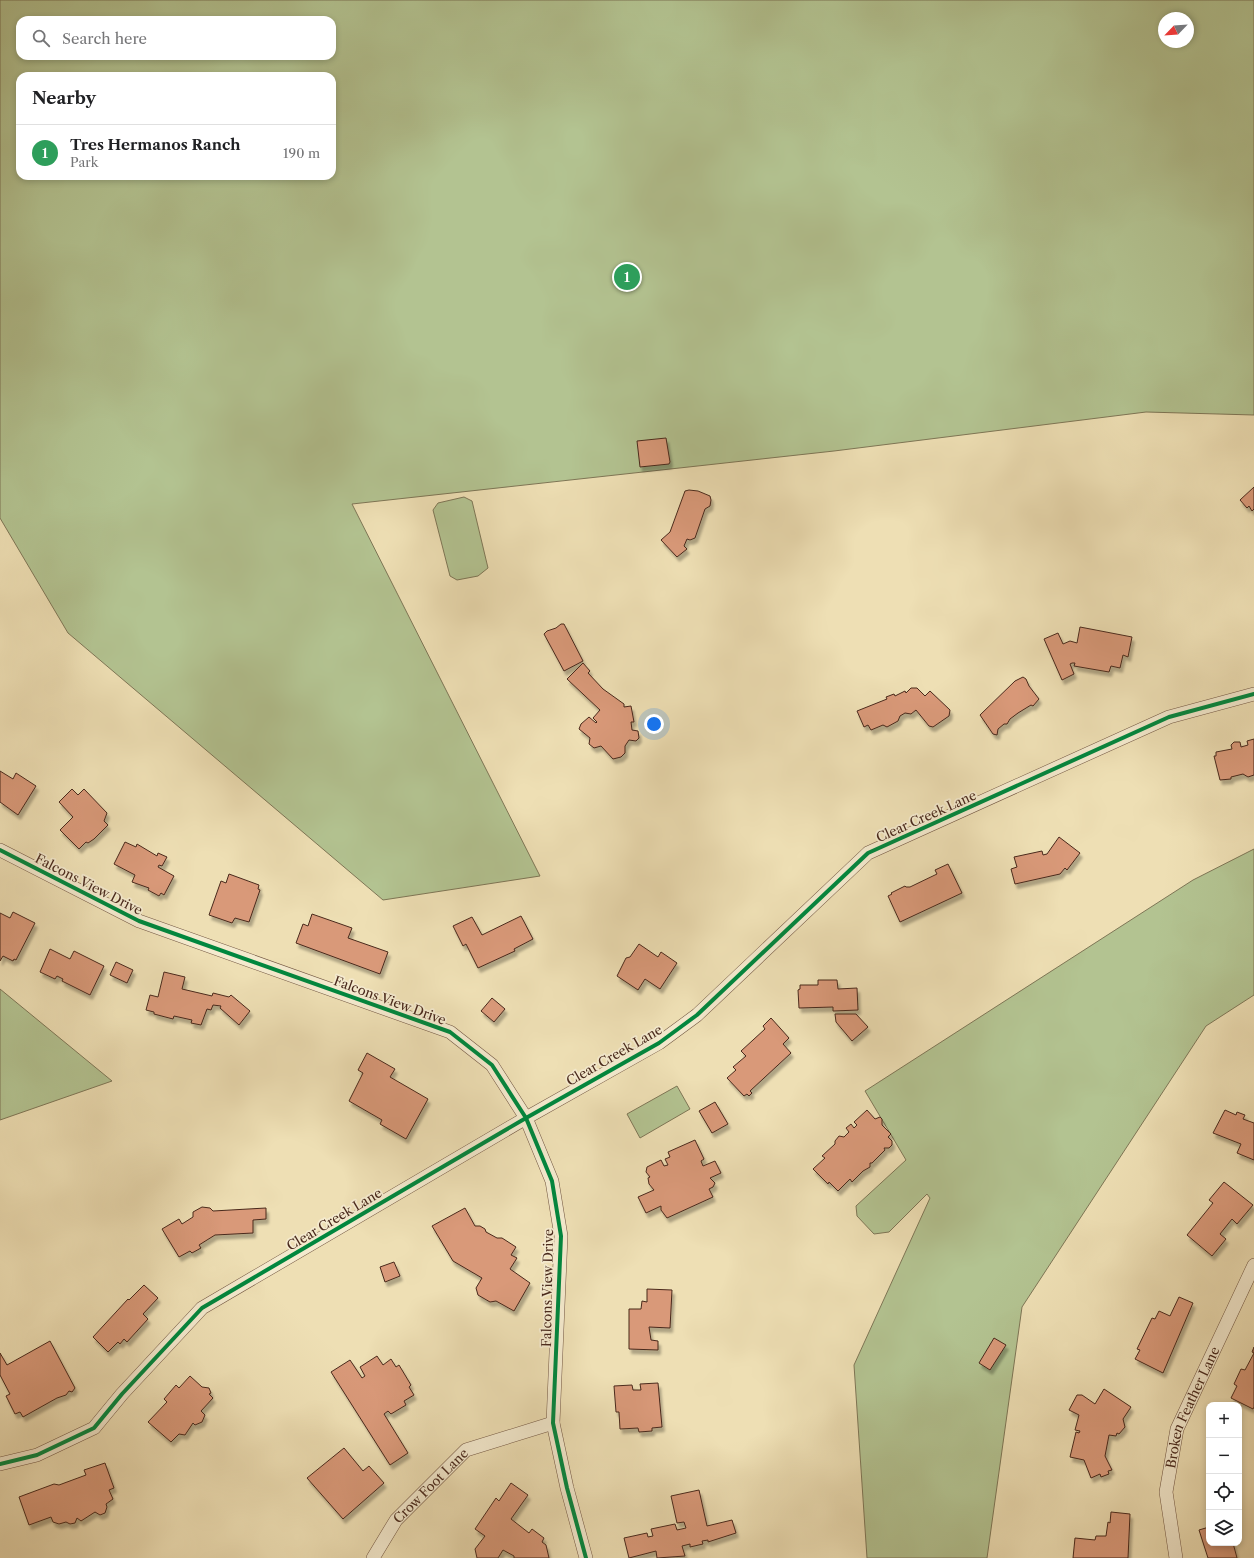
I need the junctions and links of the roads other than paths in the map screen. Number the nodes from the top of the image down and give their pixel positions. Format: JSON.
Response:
{"nodes":[{"id":1,"x":1254,"y":694,"type":"edge"},
{"id":2,"x":0,"y":850,"type":"edge"},
{"id":3,"x":526,"y":1118,"type":"junction"},
{"id":4,"x":1254,"y":1265,"type":"edge"},
{"id":5,"x":553,"y":1423,"type":"junction"},
{"id":6,"x":0,"y":1464,"type":"edge"},
{"id":7,"x":372,"y":1558,"type":"edge"},
{"id":8,"x":586,"y":1558,"type":"edge"},
{"id":9,"x":1176,"y":1558,"type":"edge"}],
"edges":[{"from":1,"to":3,"type":"street","name":"Clear Creek Lane"},
{"from":2,"to":3,"type":"street","name":"Falcons View Drive"},
{"from":3,"to":5,"type":"street","name":"Falcons View Drive"},
{"from":3,"to":6,"type":"street","name":"Clear Creek Lane"},
{"from":4,"to":9,"type":"street","name":"Broken Feather Lane"},
{"from":5,"to":7,"type":"street","name":"Crow Foot Lane"},
{"from":5,"to":8,"type":"street","name":"Falcons View Drive"}]}
